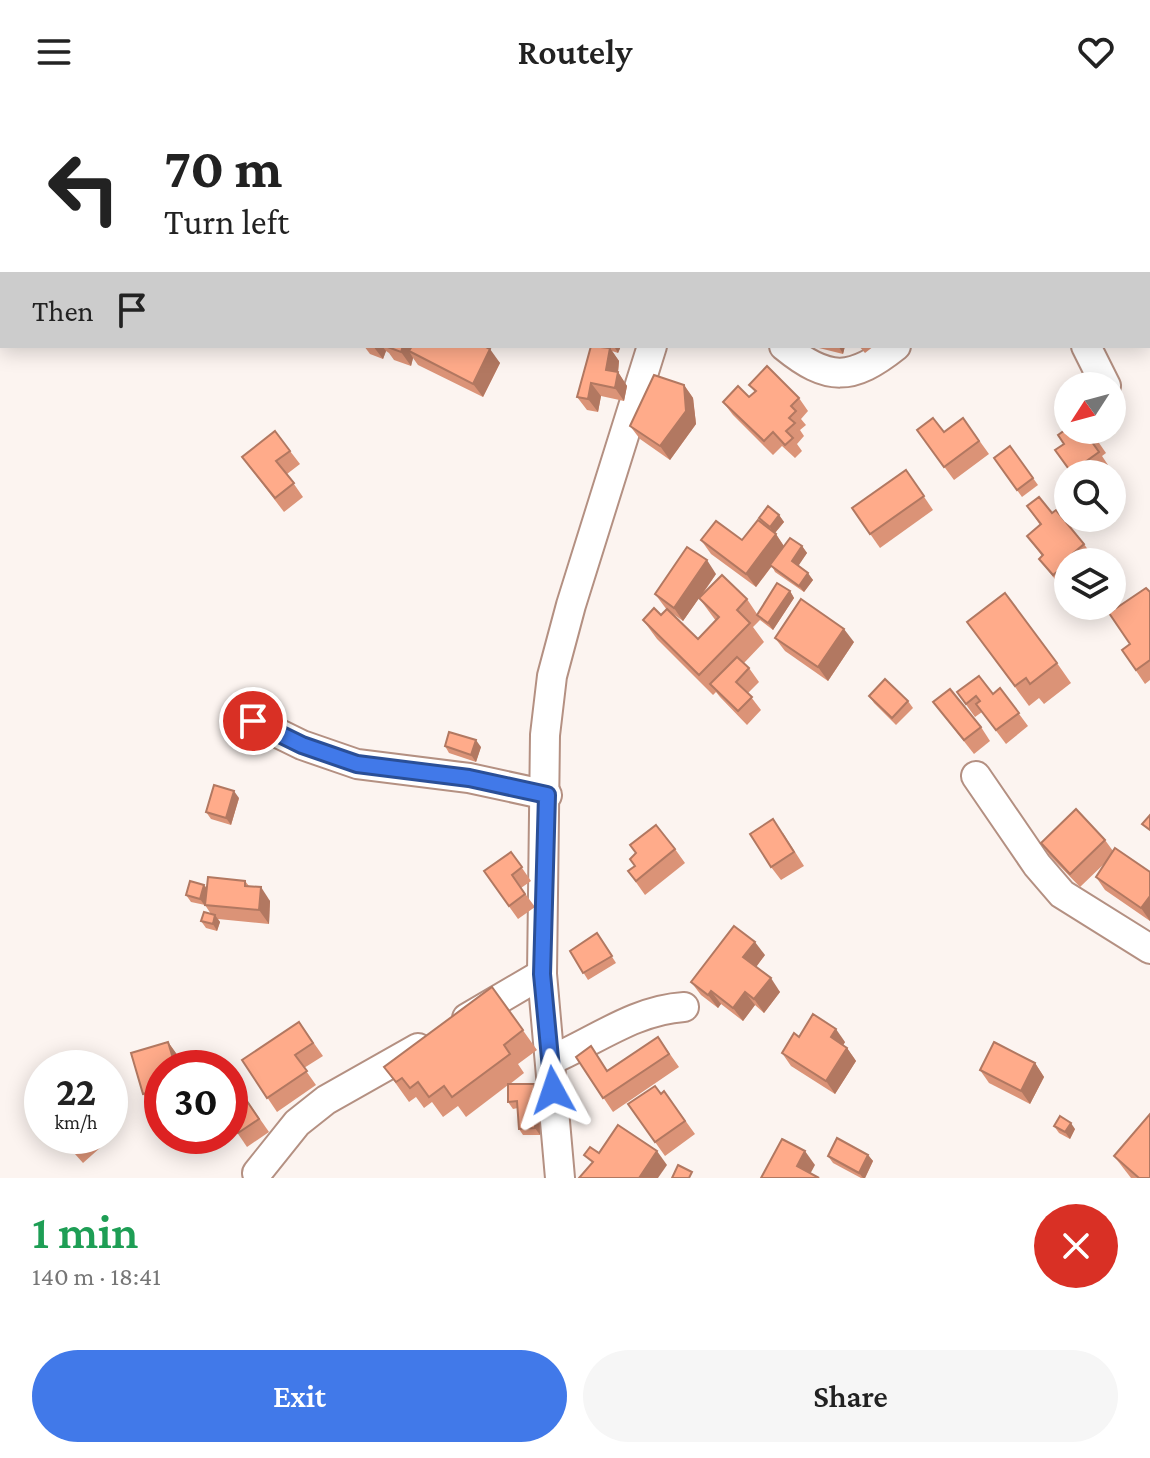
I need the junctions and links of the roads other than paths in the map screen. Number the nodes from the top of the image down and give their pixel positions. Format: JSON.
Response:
{"nodes":[{"id":1,"x":651,"y":348,"type":"edge"},
{"id":2,"x":787,"y":348,"type":"edge"},
{"id":3,"x":893,"y":348,"type":"edge"},
{"id":4,"x":1087,"y":348,"type":"edge"},
{"id":5,"x":1099,"y":372,"type":"edge"},
{"id":6,"x":253,"y":721,"type":"dead end"},
{"id":7,"x":976,"y":776,"type":"dead end"},
{"id":8,"x":547,"y":795,"type":"junction"},
{"id":9,"x":1150,"y":949,"type":"edge"},
{"id":10,"x":542,"y":974,"type":"junction"},
{"id":11,"x":684,"y":1007,"type":"dead end"},
{"id":12,"x":551,"y":1060,"type":"junction"},
{"id":13,"x":257,"y":1173,"type":"dead end"},
{"id":14,"x":560,"y":1178,"type":"edge"}],
"edges":[{"from":1,"to":8,"type":"street"},
{"from":2,"to":3,"type":"street"},
{"from":4,"to":5,"type":"street"},
{"from":6,"to":8,"type":"street"},
{"from":7,"to":9,"type":"street"},
{"from":8,"to":10,"type":"street"},
{"from":10,"to":12,"type":"street"},
{"from":10,"to":13,"type":"street"},
{"from":11,"to":12,"type":"street"},
{"from":12,"to":14,"type":"street"}]}
